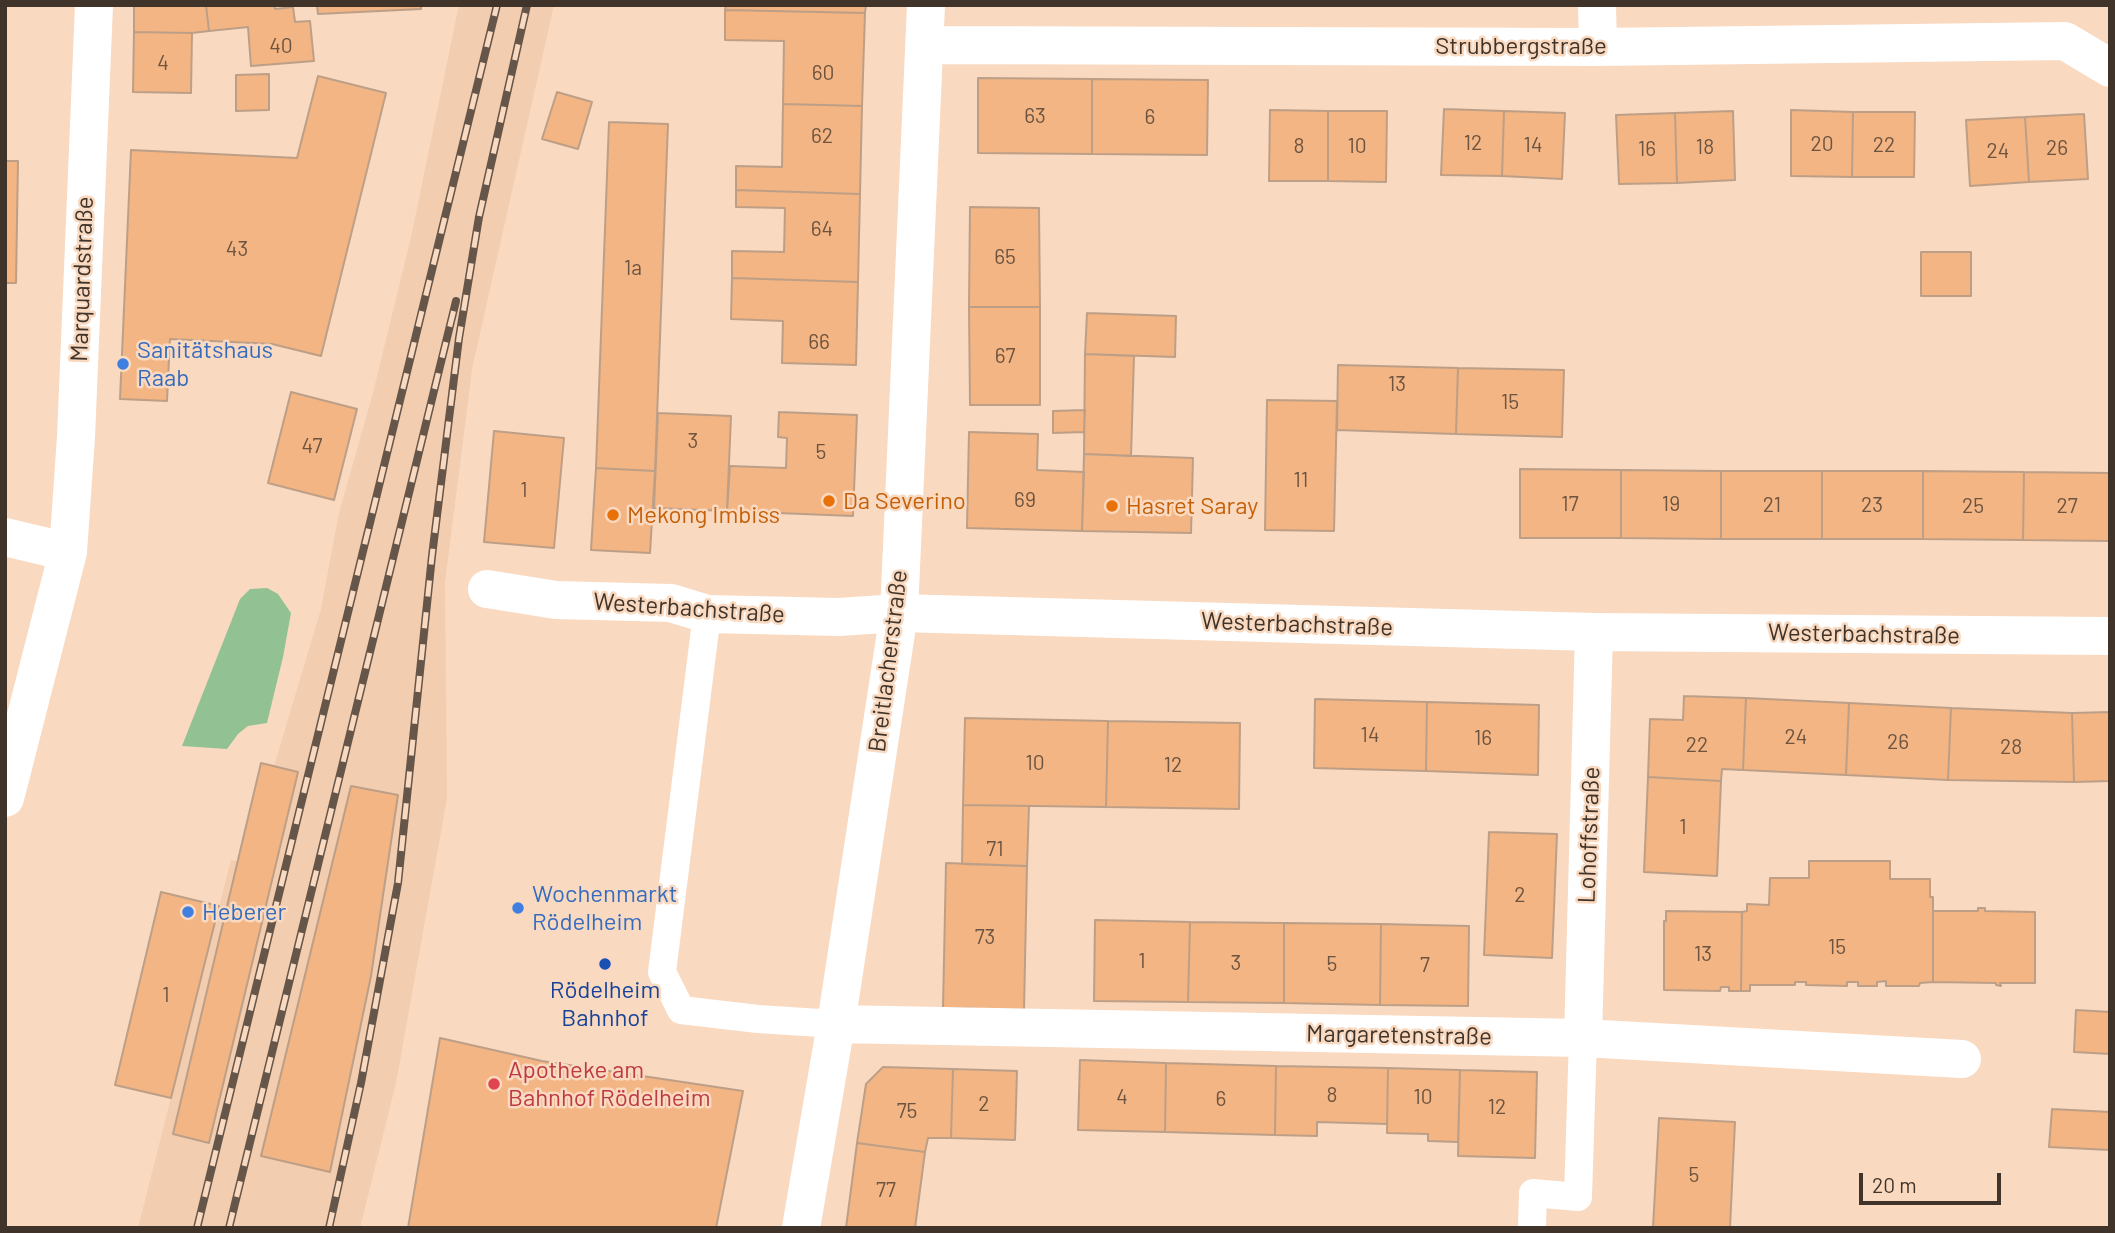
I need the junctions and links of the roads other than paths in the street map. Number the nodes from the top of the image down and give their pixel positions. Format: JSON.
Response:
{"nodes":[{"id":1,"x":94,"y":5,"type":"edge"},
{"id":2,"x":926,"y":5,"type":"edge"},
{"id":3,"x":1597,"y":5,"type":"edge"},
{"id":4,"x":925,"y":45,"type":"junction"},
{"id":5,"x":1598,"y":47,"type":"junction"},
{"id":6,"x":2110,"y":68,"type":"edge"},
{"id":7,"x":5,"y":537,"type":"edge"},
{"id":8,"x":68,"y":552,"type":"junction"},
{"id":9,"x":487,"y":589,"type":"dead end"},
{"id":10,"x":898,"y":613,"type":"junction"},
{"id":11,"x":707,"y":614,"type":"junction"},
{"id":12,"x":1594,"y":632,"type":"junction"},
{"id":13,"x":2110,"y":636,"type":"edge"},
{"id":14,"x":5,"y":798,"type":"edge"},
{"id":15,"x":836,"y":1024,"type":"junction"},
{"id":16,"x":1583,"y":1038,"type":"junction"},
{"id":17,"x":1962,"y":1059,"type":"dead end"},
{"id":18,"x":800,"y":1228,"type":"edge"},
{"id":19,"x":1532,"y":1228,"type":"edge"}],
"edges":[{"from":1,"to":8,"type":"street","name":"Marquardstraße"},
{"from":2,"to":4,"type":"street","name":"Breitlacherstraße"},
{"from":3,"to":5,"type":"street"},
{"from":4,"to":5,"type":"street","name":"Strubbergstraße"},
{"from":4,"to":10,"type":"street","name":"Breitlacherstraße"},
{"from":5,"to":6,"type":"street","name":"Strubbergstraße"},
{"from":7,"to":8,"type":"street"},
{"from":8,"to":14,"type":"street","name":"Marquardstraße"},
{"from":9,"to":11,"type":"street","name":"Westerbachstraße"},
{"from":10,"to":11,"type":"street","name":"Westerbachstraße"},
{"from":10,"to":12,"type":"street","name":"Westerbachstraße"},
{"from":10,"to":15,"type":"street","name":"Breitlacherstraße"},
{"from":11,"to":15,"type":"lane"},
{"from":12,"to":13,"type":"street","name":"Westerbachstraße"},
{"from":12,"to":16,"type":"street","name":"Lohoffstraße"},
{"from":15,"to":16,"type":"street","name":"Margaretenstraße"},
{"from":15,"to":18,"type":"street","name":"Breitlacherstraße"},
{"from":16,"to":17,"type":"street","name":"Margaretenstraße"},
{"from":16,"to":19,"type":"lane"}]}
